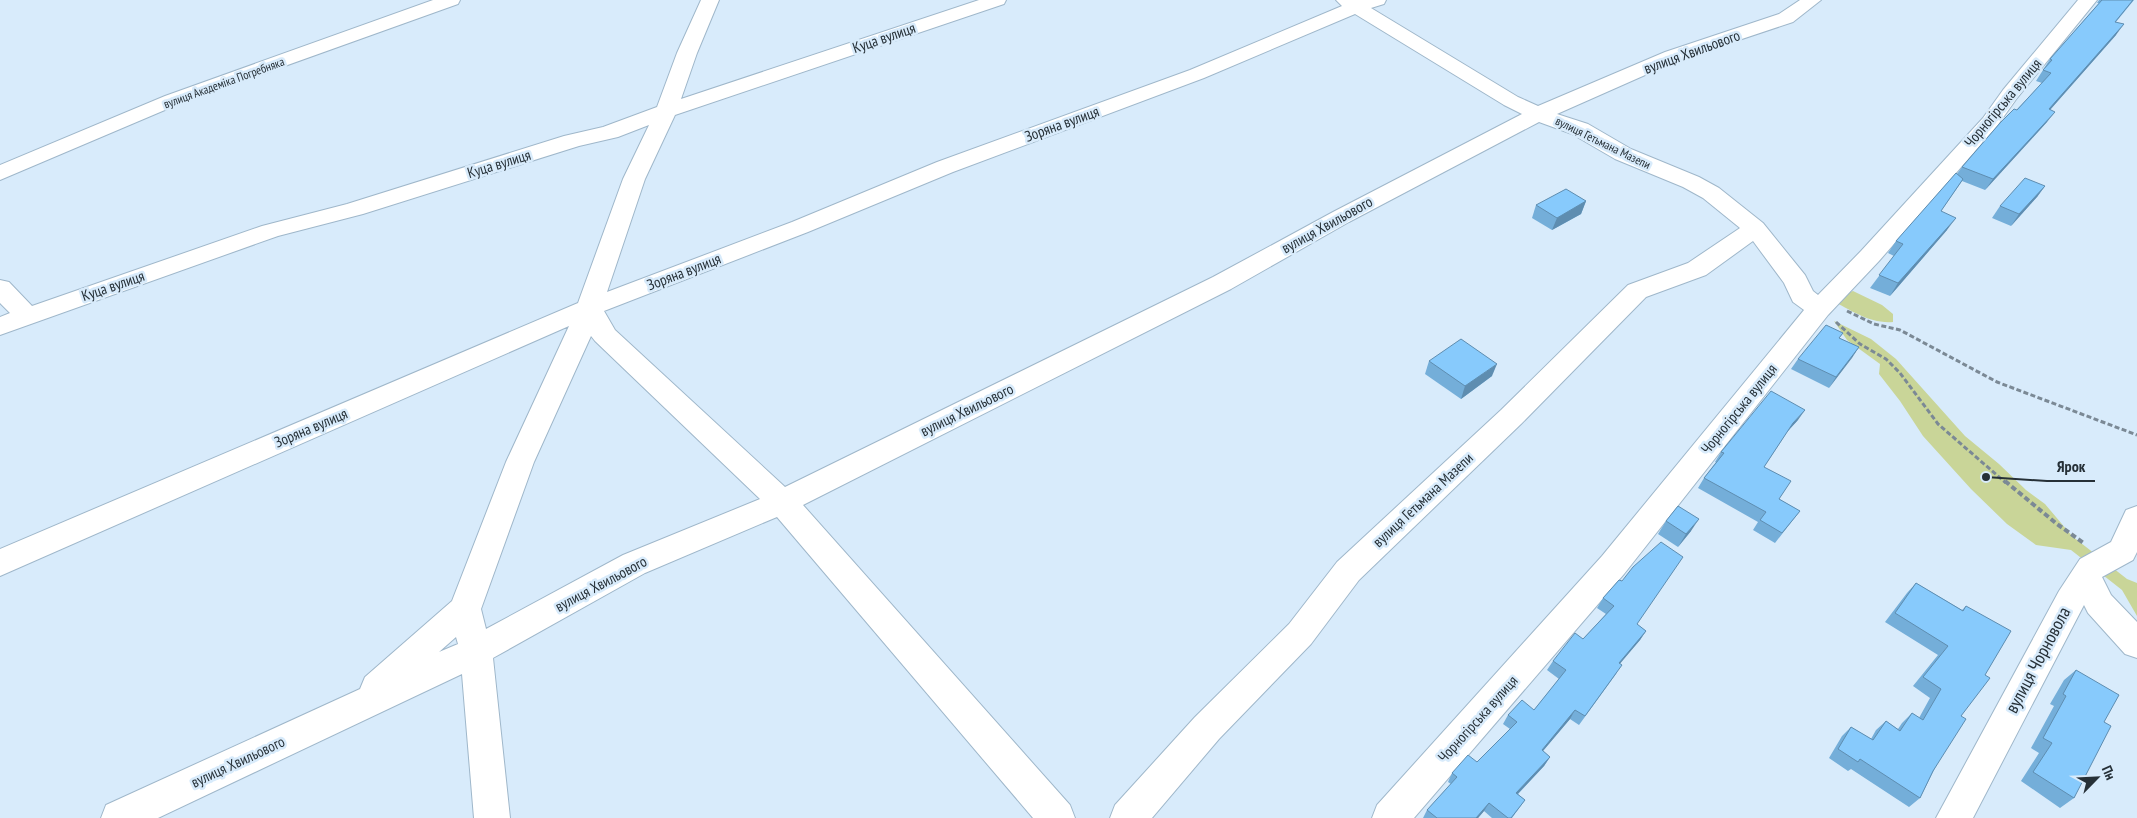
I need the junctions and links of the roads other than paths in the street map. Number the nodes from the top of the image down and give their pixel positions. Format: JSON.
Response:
{"nodes":[{"id":1,"x":451,"y":0,"type":"edge"},
{"id":2,"x":710,"y":0,"type":"edge"},
{"id":3,"x":998,"y":0,"type":"edge"},
{"id":4,"x":1812,"y":0,"type":"edge"},
{"id":5,"x":2088,"y":0,"type":"edge"},
{"id":6,"x":1359,"y":2,"type":"edge"},
{"id":7,"x":666,"y":111,"type":"junction"},
{"id":8,"x":1538,"y":114,"type":"junction"},
{"id":9,"x":0,"y":173,"type":"edge"},
{"id":10,"x":1755,"y":228,"type":"junction"},
{"id":11,"x":0,"y":288,"type":"edge"},
{"id":12,"x":1823,"y":304,"type":"junction"},
{"id":13,"x":588,"y":308,"type":"junction"},
{"id":14,"x":27,"y":316,"type":"junction"},
{"id":15,"x":0,"y":326,"type":"edge"},
{"id":16,"x":782,"y":502,"type":"junction"},
{"id":17,"x":2137,"y":518,"type":"edge"},
{"id":18,"x":2108,"y":562,"type":"edge"},
{"id":19,"x":0,"y":563,"type":"edge"},
{"id":20,"x":466,"y":609,"type":"junction"},
{"id":21,"x":2137,"y":644,"type":"edge"},
{"id":22,"x":476,"y":651,"type":"junction"},
{"id":23,"x":354,"y":708,"type":"junction"},
{"id":24,"x":119,"y":818,"type":"edge"},
{"id":25,"x":492,"y":818,"type":"edge"},
{"id":26,"x":1057,"y":818,"type":"edge"},
{"id":27,"x":1128,"y":818,"type":"edge"},
{"id":28,"x":1390,"y":818,"type":"edge"},
{"id":29,"x":1954,"y":818,"type":"edge"}],
"edges":[{"from":1,"to":9,"type":"street","name":"вулиця Академіка Погребняка"},
{"from":2,"to":7,"type":"street"},
{"from":3,"to":7,"type":"street","name":"Куца вулиця"},
{"from":4,"to":8,"type":"street","name":"вулиця Хвильового"},
{"from":5,"to":12,"type":"street","name":"Чорногірська вулиця"},
{"from":6,"to":8,"type":"street","name":"вулиця Гетьмана Мазепи"},
{"from":6,"to":13,"type":"street","name":"Зоряна вулиця"},
{"from":7,"to":13,"type":"street"},
{"from":7,"to":14,"type":"street","name":"Куца вулиця"},
{"from":8,"to":10,"type":"street","name":"вулиця Гетьмана Мазепи"},
{"from":8,"to":16,"type":"street","name":"вулиця Хвильового"},
{"from":10,"to":12,"type":"street","name":"вулиця Гетьмана Мазепи"},
{"from":10,"to":27,"type":"street","name":"вулиця Гетьмана Мазепи"},
{"from":11,"to":14,"type":"street"},
{"from":12,"to":28,"type":"street","name":"Чорногірська вулиця"},
{"from":13,"to":16,"type":"street"},
{"from":13,"to":19,"type":"street","name":"Зоряна вулиця"},
{"from":13,"to":20,"type":"street"},
{"from":14,"to":15,"type":"street","name":"Куца вулиця"},
{"from":16,"to":22,"type":"street","name":"вулиця Хвильового"},
{"from":16,"to":26,"type":"street"},
{"from":17,"to":18,"type":"street","name":"вулиця Чорновола"},
{"from":18,"to":21,"type":"street"},
{"from":18,"to":29,"type":"street","name":"вулиця Чорновола"},
{"from":20,"to":22,"type":"street"},
{"from":20,"to":23,"type":"street"},
{"from":22,"to":23,"type":"street","name":"вулиця Хвильового"},
{"from":22,"to":25,"type":"street"},
{"from":23,"to":24,"type":"street","name":"вулиця Хвильового"}]}
